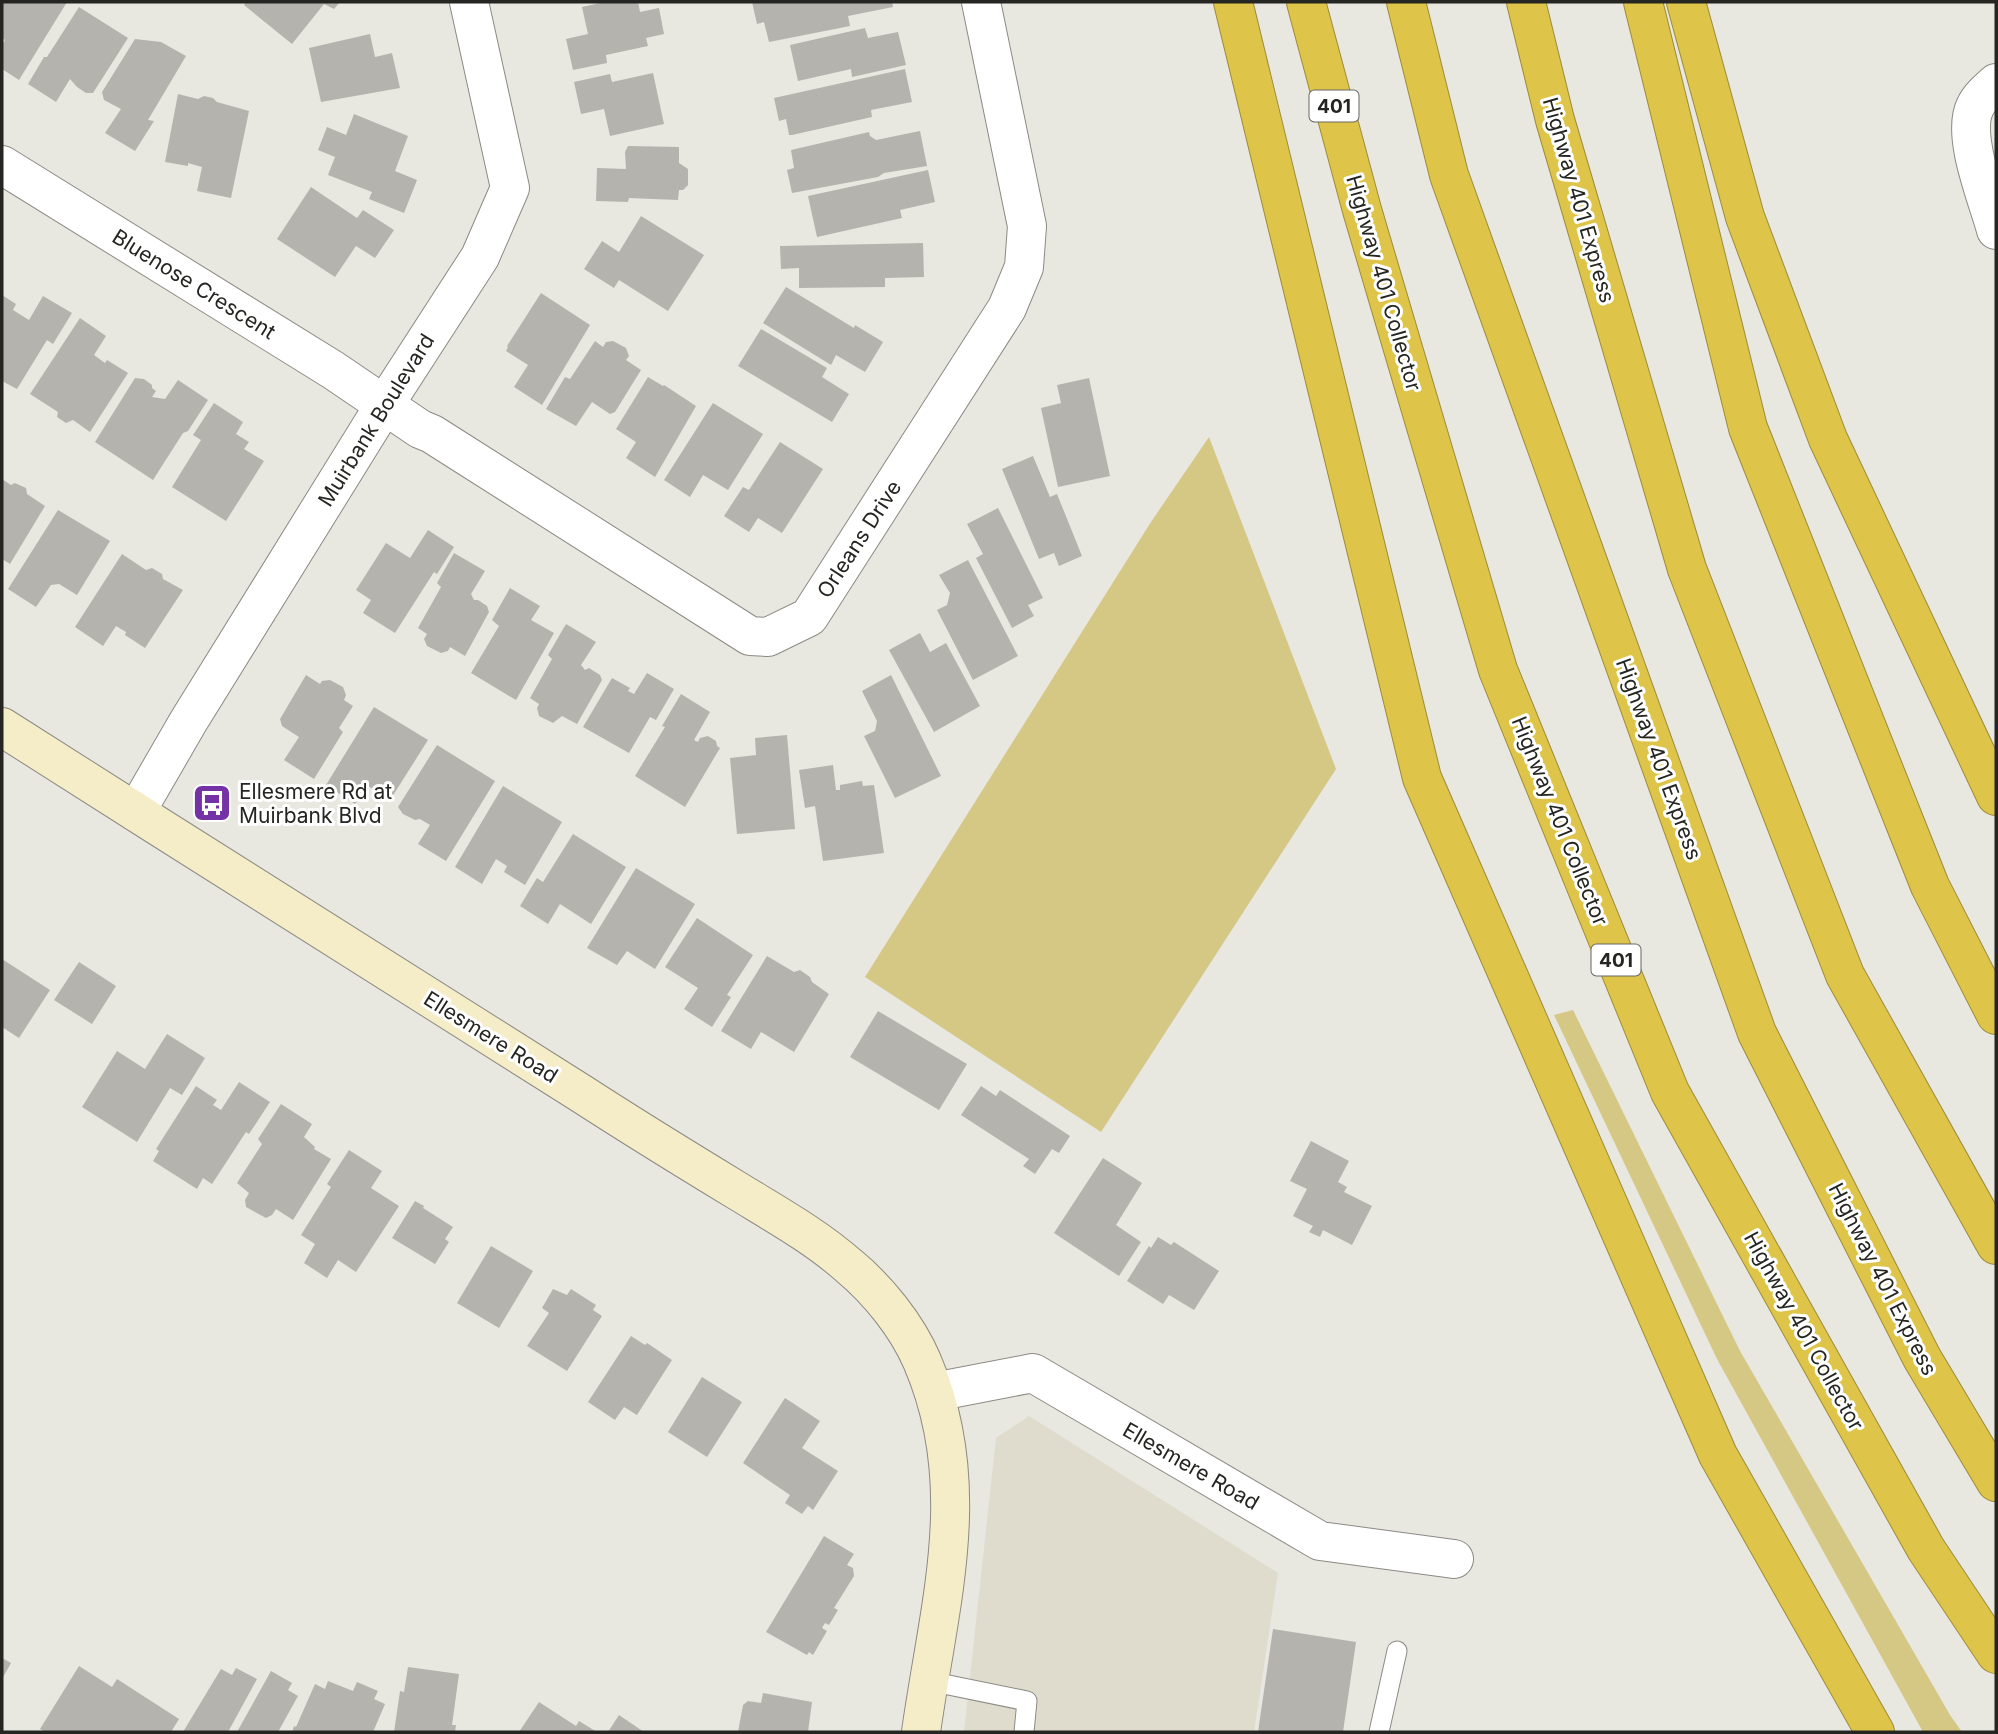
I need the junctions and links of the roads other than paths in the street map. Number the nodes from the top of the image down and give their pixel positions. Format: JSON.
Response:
{"nodes":[{"id":1,"x":469,"y":2,"type":"edge"},
{"id":2,"x":981,"y":2,"type":"edge"},
{"id":3,"x":1233,"y":2,"type":"edge"},
{"id":4,"x":1306,"y":2,"type":"edge"},
{"id":5,"x":1406,"y":2,"type":"edge"},
{"id":6,"x":1526,"y":2,"type":"edge"},
{"id":7,"x":1643,"y":2,"type":"edge"},
{"id":8,"x":1686,"y":2,"type":"edge"},
{"id":9,"x":1996,"y":83,"type":"edge"},
{"id":10,"x":2,"y":165,"type":"edge"},
{"id":11,"x":1996,"y":230,"type":"edge"},
{"id":12,"x":385,"y":404,"type":"junction"},
{"id":13,"x":2,"y":727,"type":"edge"},
{"id":14,"x":1996,"y":796,"type":"edge"},
{"id":15,"x":136,"y":812,"type":"junction"},
{"id":16,"x":1996,"y":1015,"type":"edge"},
{"id":17,"x":1996,"y":1245,"type":"edge"},
{"id":18,"x":934,"y":1392,"type":"junction"},
{"id":19,"x":1996,"y":1482,"type":"edge"},
{"id":20,"x":1454,"y":1559,"type":"dead end"},
{"id":21,"x":1397,"y":1651,"type":"dead end"},
{"id":22,"x":1996,"y":1654,"type":"edge"},
{"id":23,"x":929,"y":1681,"type":"junction"},
{"id":24,"x":921,"y":1732,"type":"edge"},
{"id":25,"x":1024,"y":1732,"type":"edge"},
{"id":26,"x":1379,"y":1732,"type":"edge"},
{"id":27,"x":1875,"y":1732,"type":"edge"}],
"edges":[{"from":1,"to":12,"type":"street","name":"Muirbank Boulevard"},
{"from":2,"to":12,"type":"street","name":"Orleans Drive"},
{"from":3,"to":27,"type":"highway"},
{"from":4,"to":22,"type":"highway","name":"Highway 401 Collector","number":"401"},
{"from":5,"to":19,"type":"highway","name":"Highway 401 Express"},
{"from":6,"to":17,"type":"highway","name":"Highway 401 Express"},
{"from":7,"to":16,"type":"highway"},
{"from":8,"to":14,"type":"highway"},
{"from":9,"to":11,"type":"street"},
{"from":10,"to":12,"type":"street","name":"Bluenose Crescent"},
{"from":12,"to":15,"type":"street","name":"Muirbank Boulevard"},
{"from":13,"to":15,"type":"main road","name":"Ellesmere Road"},
{"from":15,"to":18,"type":"main road","name":"Ellesmere Road"},
{"from":18,"to":20,"type":"street","name":"Ellesmere Road"},
{"from":18,"to":23,"type":"main road","name":"Ellesmere Road"},
{"from":21,"to":26,"type":"lane"},
{"from":23,"to":24,"type":"main road","name":"Ellesmere Road"},
{"from":23,"to":25,"type":"lane"}]}
